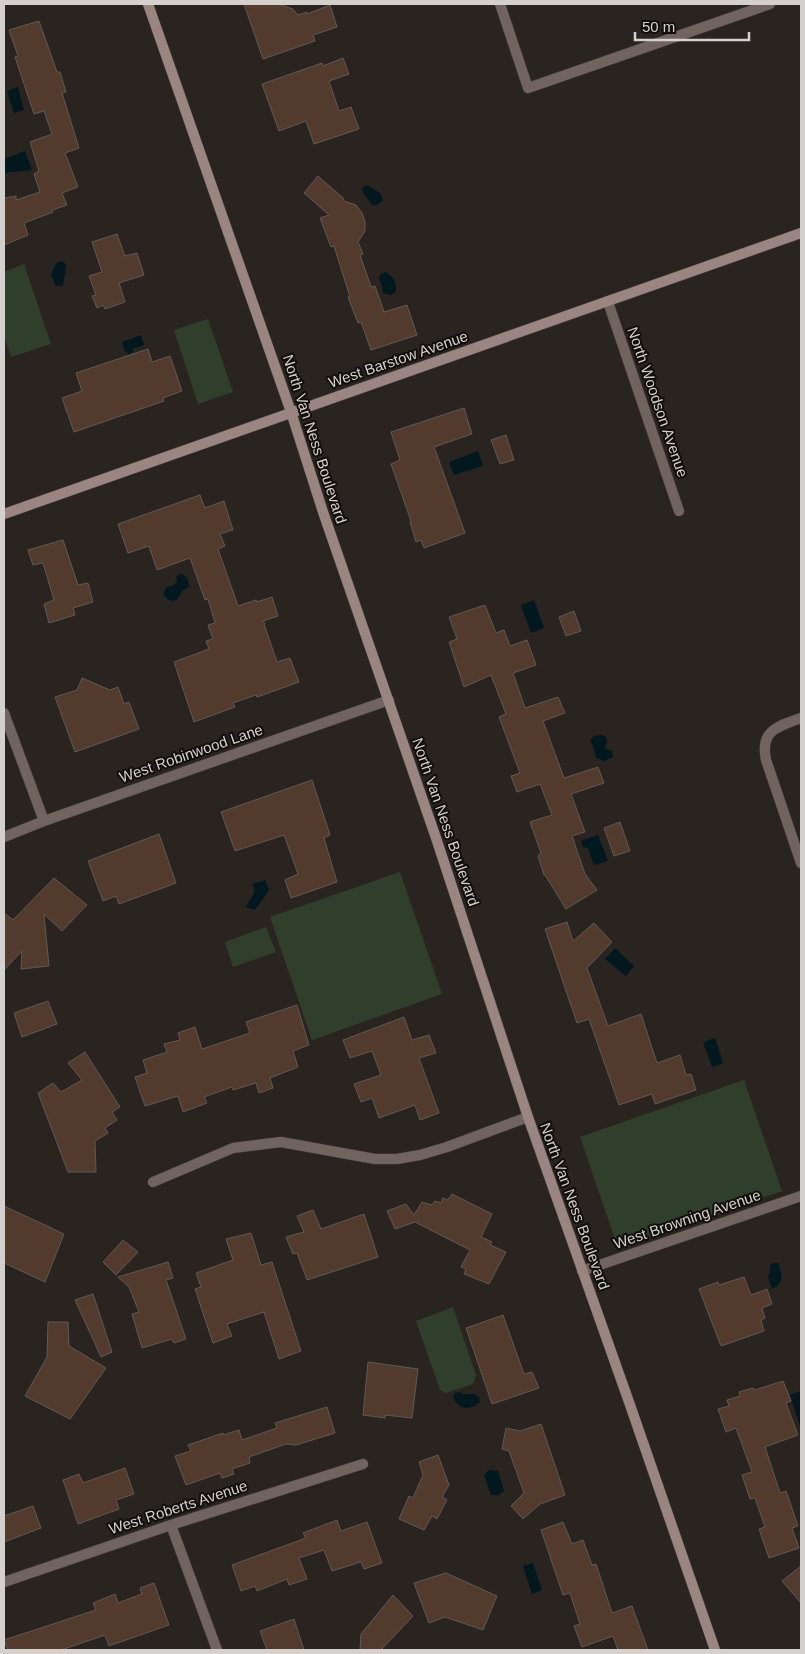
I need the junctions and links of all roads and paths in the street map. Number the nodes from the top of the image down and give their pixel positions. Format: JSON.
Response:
{"nodes":[{"id":1,"x":148,"y":4,"type":"edge"},
{"id":2,"x":500,"y":4,"type":"edge"},
{"id":3,"x":770,"y":4,"type":"edge"},
{"id":4,"x":801,"y":233,"type":"edge"},
{"id":5,"x":608,"y":302,"type":"junction"},
{"id":6,"x":291,"y":412,"type":"junction"},
{"id":7,"x":679,"y":511,"type":"dead end"},
{"id":8,"x":4,"y":514,"type":"edge"},
{"id":9,"x":389,"y":700,"type":"junction"},
{"id":10,"x":4,"y":713,"type":"edge"},
{"id":11,"x":801,"y":718,"type":"edge"},
{"id":12,"x":44,"y":821,"type":"junction"},
{"id":13,"x":4,"y":837,"type":"edge"},
{"id":14,"x":801,"y":863,"type":"edge"},
{"id":15,"x":528,"y":1117,"type":"junction"},
{"id":16,"x":153,"y":1182,"type":"dead end"},
{"id":17,"x":801,"y":1196,"type":"edge"},
{"id":18,"x":582,"y":1271,"type":"junction"},
{"id":19,"x":363,"y":1464,"type":"dead end"},
{"id":20,"x":171,"y":1525,"type":"junction"},
{"id":21,"x":4,"y":1582,"type":"edge"},
{"id":22,"x":217,"y":1650,"type":"edge"},
{"id":23,"x":715,"y":1650,"type":"edge"}],
"edges":[{"from":1,"to":6,"type":"street","name":"North Van Ness Boulevard"},
{"from":2,"to":3,"type":"street"},
{"from":4,"to":5,"type":"street","name":"West Barstow Avenue"},
{"from":5,"to":6,"type":"street","name":"West Barstow Avenue"},
{"from":5,"to":7,"type":"street","name":"North Woodson Avenue"},
{"from":6,"to":8,"type":"street","name":"West Barstow Avenue"},
{"from":6,"to":9,"type":"street","name":"North Van Ness Boulevard"},
{"from":9,"to":12,"type":"street","name":"West Robinwood Lane"},
{"from":9,"to":15,"type":"street","name":"North Van Ness Boulevard"},
{"from":10,"to":12,"type":"street"},
{"from":11,"to":14,"type":"street"},
{"from":12,"to":13,"type":"street","name":"West Robinwood Lane"},
{"from":15,"to":16,"type":"street"},
{"from":15,"to":18,"type":"street","name":"North Van Ness Boulevard"},
{"from":17,"to":18,"type":"street","name":"West Browning Avenue"},
{"from":18,"to":23,"type":"street","name":"North Van Ness Boulevard"},
{"from":19,"to":20,"type":"street","name":"West Roberts Avenue"},
{"from":20,"to":21,"type":"street","name":"West Roberts Avenue"},
{"from":20,"to":22,"type":"street"}]}
